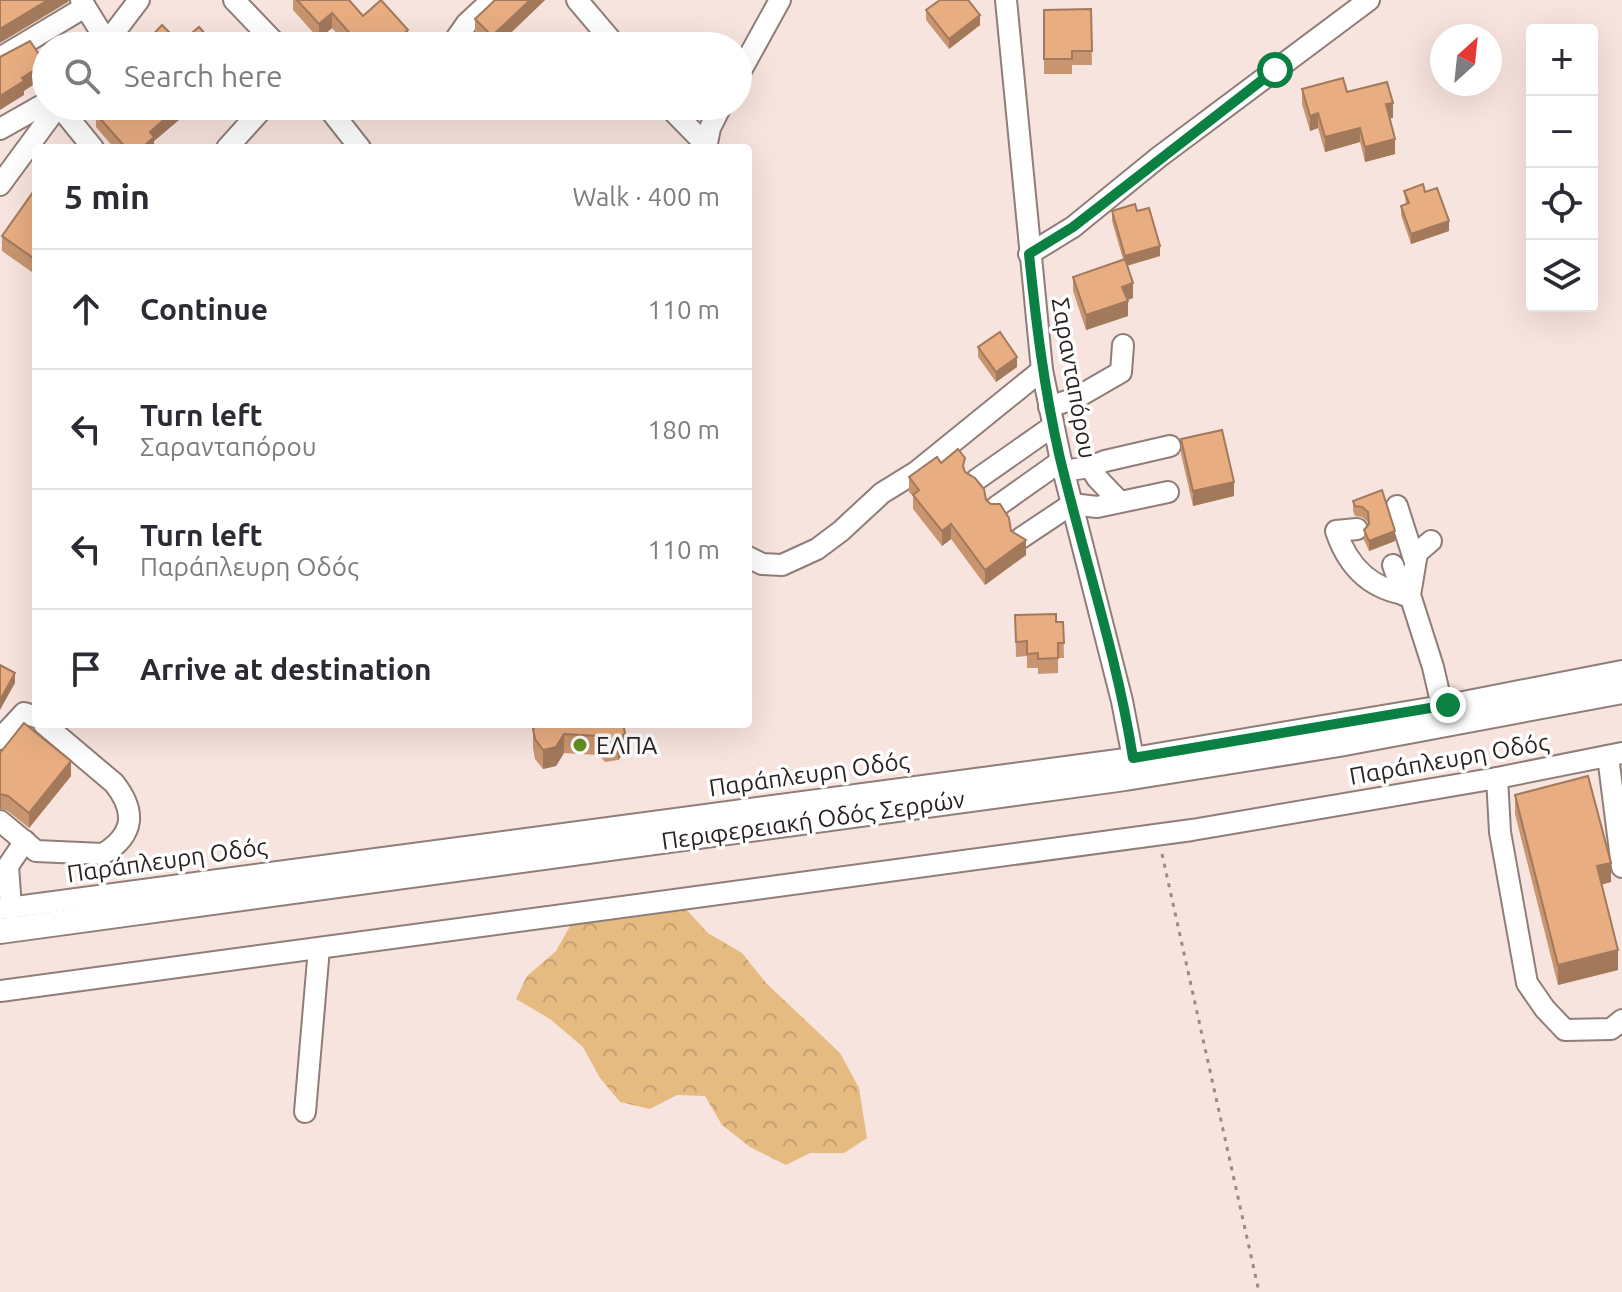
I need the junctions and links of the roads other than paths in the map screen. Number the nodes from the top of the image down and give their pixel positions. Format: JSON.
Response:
{"nodes":[{"id":1,"x":139,"y":0,"type":"edge"},
{"id":2,"x":234,"y":0,"type":"edge"},
{"id":3,"x":492,"y":0,"type":"edge"},
{"id":4,"x":577,"y":0,"type":"edge"},
{"id":5,"x":780,"y":0,"type":"edge"},
{"id":6,"x":1006,"y":0,"type":"edge"},
{"id":7,"x":1369,"y":0,"type":"edge"},
{"id":8,"x":83,"y":3,"type":"edge"},
{"id":9,"x":39,"y":32,"type":"edge"},
{"id":10,"x":99,"y":32,"type":"edge"},
{"id":11,"x":115,"y":32,"type":"edge"},
{"id":12,"x":265,"y":32,"type":"edge"},
{"id":13,"x":461,"y":32,"type":"edge"},
{"id":14,"x":604,"y":32,"type":"edge"},
{"id":15,"x":32,"y":37,"type":"edge"},
{"id":16,"x":752,"y":51,"type":"edge"},
{"id":17,"x":0,"y":58,"type":"edge"},
{"id":18,"x":32,"y":111,"type":"edge"},
{"id":19,"x":48,"y":120,"type":"edge"},
{"id":20,"x":70,"y":120,"type":"edge"},
{"id":21,"x":252,"y":120,"type":"edge"},
{"id":22,"x":338,"y":120,"type":"edge"},
{"id":23,"x":681,"y":120,"type":"edge"},
{"id":24,"x":714,"y":120,"type":"edge"},
{"id":25,"x":0,"y":129,"type":"edge"},
{"id":26,"x":90,"y":144,"type":"edge"},
{"id":27,"x":231,"y":144,"type":"edge"},
{"id":28,"x":357,"y":144,"type":"edge"},
{"id":29,"x":703,"y":144,"type":"edge"},
{"id":30,"x":707,"y":144,"type":"edge"},
{"id":31,"x":0,"y":185,"type":"edge"},
{"id":32,"x":1029,"y":254,"type":"junction"},
{"id":33,"x":1123,"y":345,"type":"dead end"},
{"id":34,"x":1042,"y":370,"type":"junction"},
{"id":35,"x":1051,"y":416,"type":"junction"},
{"id":36,"x":1170,"y":446,"type":"dead end"},
{"id":37,"x":1062,"y":466,"type":"junction"},
{"id":38,"x":1090,"y":467,"type":"junction"},
{"id":39,"x":976,"y":480,"type":"edge"},
{"id":40,"x":1168,"y":492,"type":"dead end"},
{"id":41,"x":1119,"y":501,"type":"junction"},
{"id":42,"x":1072,"y":504,"type":"junction"},
{"id":43,"x":1397,"y":506,"type":"dead end"},
{"id":44,"x":996,"y":507,"type":"edge"},
{"id":45,"x":1357,"y":529,"type":"dead end"},
{"id":46,"x":1021,"y":538,"type":"edge"},
{"id":47,"x":1431,"y":541,"type":"dead end"},
{"id":48,"x":755,"y":561,"type":"edge"},
{"id":49,"x":1415,"y":562,"type":"junction"},
{"id":50,"x":1393,"y":565,"type":"dead end"},
{"id":51,"x":1407,"y":595,"type":"junction"},
{"id":52,"x":1622,"y":671,"type":"edge"},
{"id":53,"x":1622,"y":691,"type":"edge"},
{"id":54,"x":1442,"y":706,"type":"junction"},
{"id":55,"x":32,"y":716,"type":"edge"},
{"id":56,"x":49,"y":728,"type":"edge"},
{"id":57,"x":0,"y":739,"type":"edge"},
{"id":58,"x":1615,"y":754,"type":"edge"},
{"id":59,"x":1133,"y":758,"type":"junction"},
{"id":60,"x":1497,"y":778,"type":"junction"},
{"id":61,"x":0,"y":821,"type":"edge"},
{"id":62,"x":25,"y":841,"type":"junction"},
{"id":63,"x":1622,"y":867,"type":"edge"},
{"id":64,"x":6,"y":909,"type":"edge"},
{"id":65,"x":0,"y":931,"type":"edge"},
{"id":66,"x":319,"y":948,"type":"junction"},
{"id":67,"x":0,"y":991,"type":"edge"},
{"id":68,"x":1622,"y":1020,"type":"edge"},
{"id":69,"x":305,"y":1112,"type":"dead end"}],
"edges":[{"from":1,"to":11,"type":"street"},
{"from":2,"to":12,"type":"street"},
{"from":3,"to":13,"type":"street"},
{"from":4,"to":14,"type":"street"},
{"from":5,"to":16,"type":"street"},
{"from":6,"to":32,"type":"street","name":"Σαρανταπόρου"},
{"from":7,"to":32,"type":"street"},
{"from":8,"to":9,"type":"street"},
{"from":8,"to":10,"type":"street"},
{"from":15,"to":17,"type":"street"},
{"from":18,"to":25,"type":"street"},
{"from":19,"to":31,"type":"street"},
{"from":20,"to":26,"type":"street"},
{"from":21,"to":27,"type":"street"},
{"from":22,"to":28,"type":"street"},
{"from":23,"to":29,"type":"street"},
{"from":24,"to":30,"type":"street"},
{"from":32,"to":34,"type":"street","name":"Σαρανταπόρου"},
{"from":33,"to":35,"type":"street"},
{"from":34,"to":35,"type":"street","name":"Σαρανταπόρου"},
{"from":34,"to":48,"type":"street"},
{"from":35,"to":37,"type":"street","name":"Σαρανταπόρου"},
{"from":35,"to":39,"type":"street"},
{"from":36,"to":38,"type":"street"},
{"from":37,"to":38,"type":"street"},
{"from":37,"to":42,"type":"street","name":"Σαρανταπόρου"},
{"from":37,"to":44,"type":"street"},
{"from":38,"to":41,"type":"street"},
{"from":40,"to":41,"type":"street"},
{"from":41,"to":42,"type":"street"},
{"from":42,"to":46,"type":"street"},
{"from":42,"to":59,"type":"street","name":"Σαρανταπόρου"},
{"from":43,"to":49,"type":"street"},
{"from":45,"to":51,"type":"street"},
{"from":47,"to":49,"type":"street"},
{"from":49,"to":51,"type":"street"},
{"from":50,"to":51,"type":"street"},
{"from":51,"to":54,"type":"street"},
{"from":52,"to":54,"type":"street","name":"Παράπλευρη Οδός"},
{"from":53,"to":65,"type":"main road","name":"Περιφερειακή Οδός Σερρών"},
{"from":54,"to":59,"type":"street","name":"Παράπλευρη Οδός"},
{"from":55,"to":57,"type":"street"},
{"from":56,"to":62,"type":"street"},
{"from":58,"to":60,"type":"street","name":"Παράπλευρη Οδός"},
{"from":58,"to":63,"type":"street"},
{"from":59,"to":64,"type":"street","name":"Παράπλευρη Οδός"},
{"from":60,"to":66,"type":"street","name":"Παράπλευρη Οδός"},
{"from":60,"to":68,"type":"street"},
{"from":61,"to":62,"type":"street"},
{"from":62,"to":64,"type":"street"},
{"from":66,"to":67,"type":"street","name":"Παράπλευρη Οδός"},
{"from":66,"to":69,"type":"street"}]}
